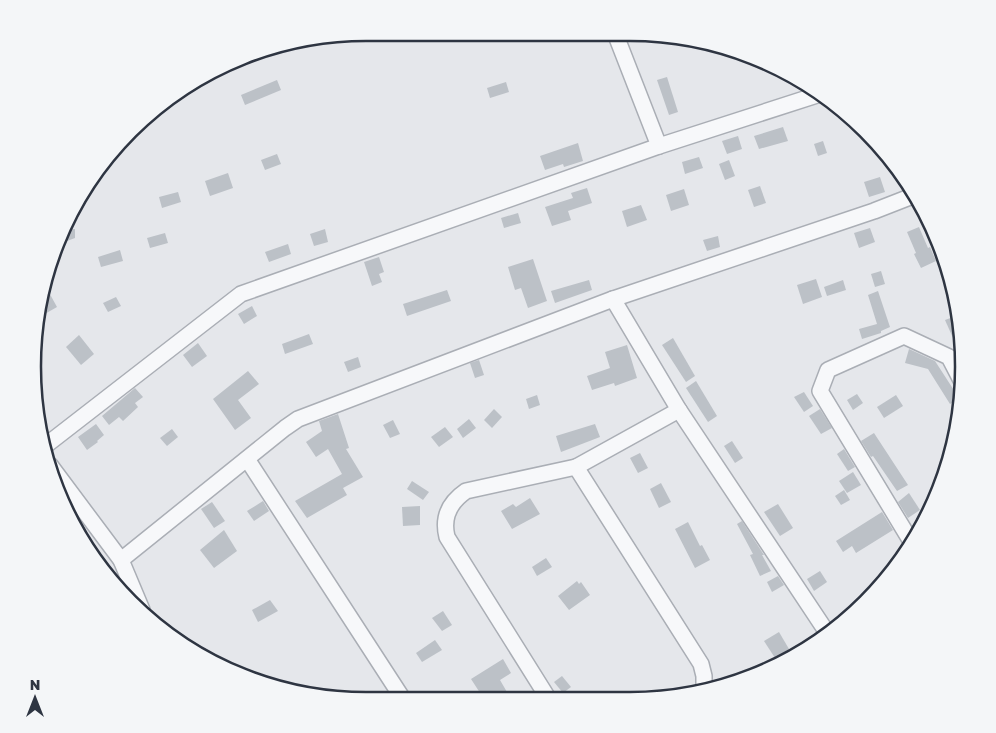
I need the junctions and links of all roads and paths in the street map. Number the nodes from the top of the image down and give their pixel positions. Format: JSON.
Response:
{"nodes":[{"id":1,"x":618,"y":41,"type":"edge"},
{"id":2,"x":811,"y":97,"type":"edge"},
{"id":3,"x":659,"y":146,"type":"junction"},
{"id":4,"x":907,"y":198,"type":"edge"},
{"id":5,"x":613,"y":299,"type":"junction"},
{"id":6,"x":955,"y":368,"type":"edge"},
{"id":7,"x":679,"y":410,"type":"junction"},
{"id":8,"x":50,"y":442,"type":"edge"},
{"id":9,"x":247,"y":459,"type":"junction"},
{"id":10,"x":576,"y":468,"type":"junction"},
{"id":11,"x":64,"y":484,"type":"edge"},
{"id":12,"x":907,"y":535,"type":"edge"},
{"id":13,"x":120,"y":560,"type":"junction"},
{"id":14,"x":135,"y":594,"type":"edge"},
{"id":15,"x":824,"y":627,"type":"edge"},
{"id":16,"x":704,"y":683,"type":"edge"},
{"id":17,"x":398,"y":692,"type":"edge"},
{"id":18,"x":544,"y":692,"type":"edge"}],
"edges":[{"from":1,"to":3,"type":"street"},
{"from":2,"to":3,"type":"street"},
{"from":3,"to":8,"type":"street"},
{"from":4,"to":5,"type":"street"},
{"from":5,"to":7,"type":"street"},
{"from":5,"to":9,"type":"street"},
{"from":6,"to":12,"type":"street"},
{"from":7,"to":10,"type":"street"},
{"from":7,"to":15,"type":"street"},
{"from":9,"to":13,"type":"street"},
{"from":9,"to":17,"type":"street"},
{"from":10,"to":16,"type":"street"},
{"from":10,"to":18,"type":"street"},
{"from":11,"to":13,"type":"street"},
{"from":13,"to":14,"type":"street"}]}
